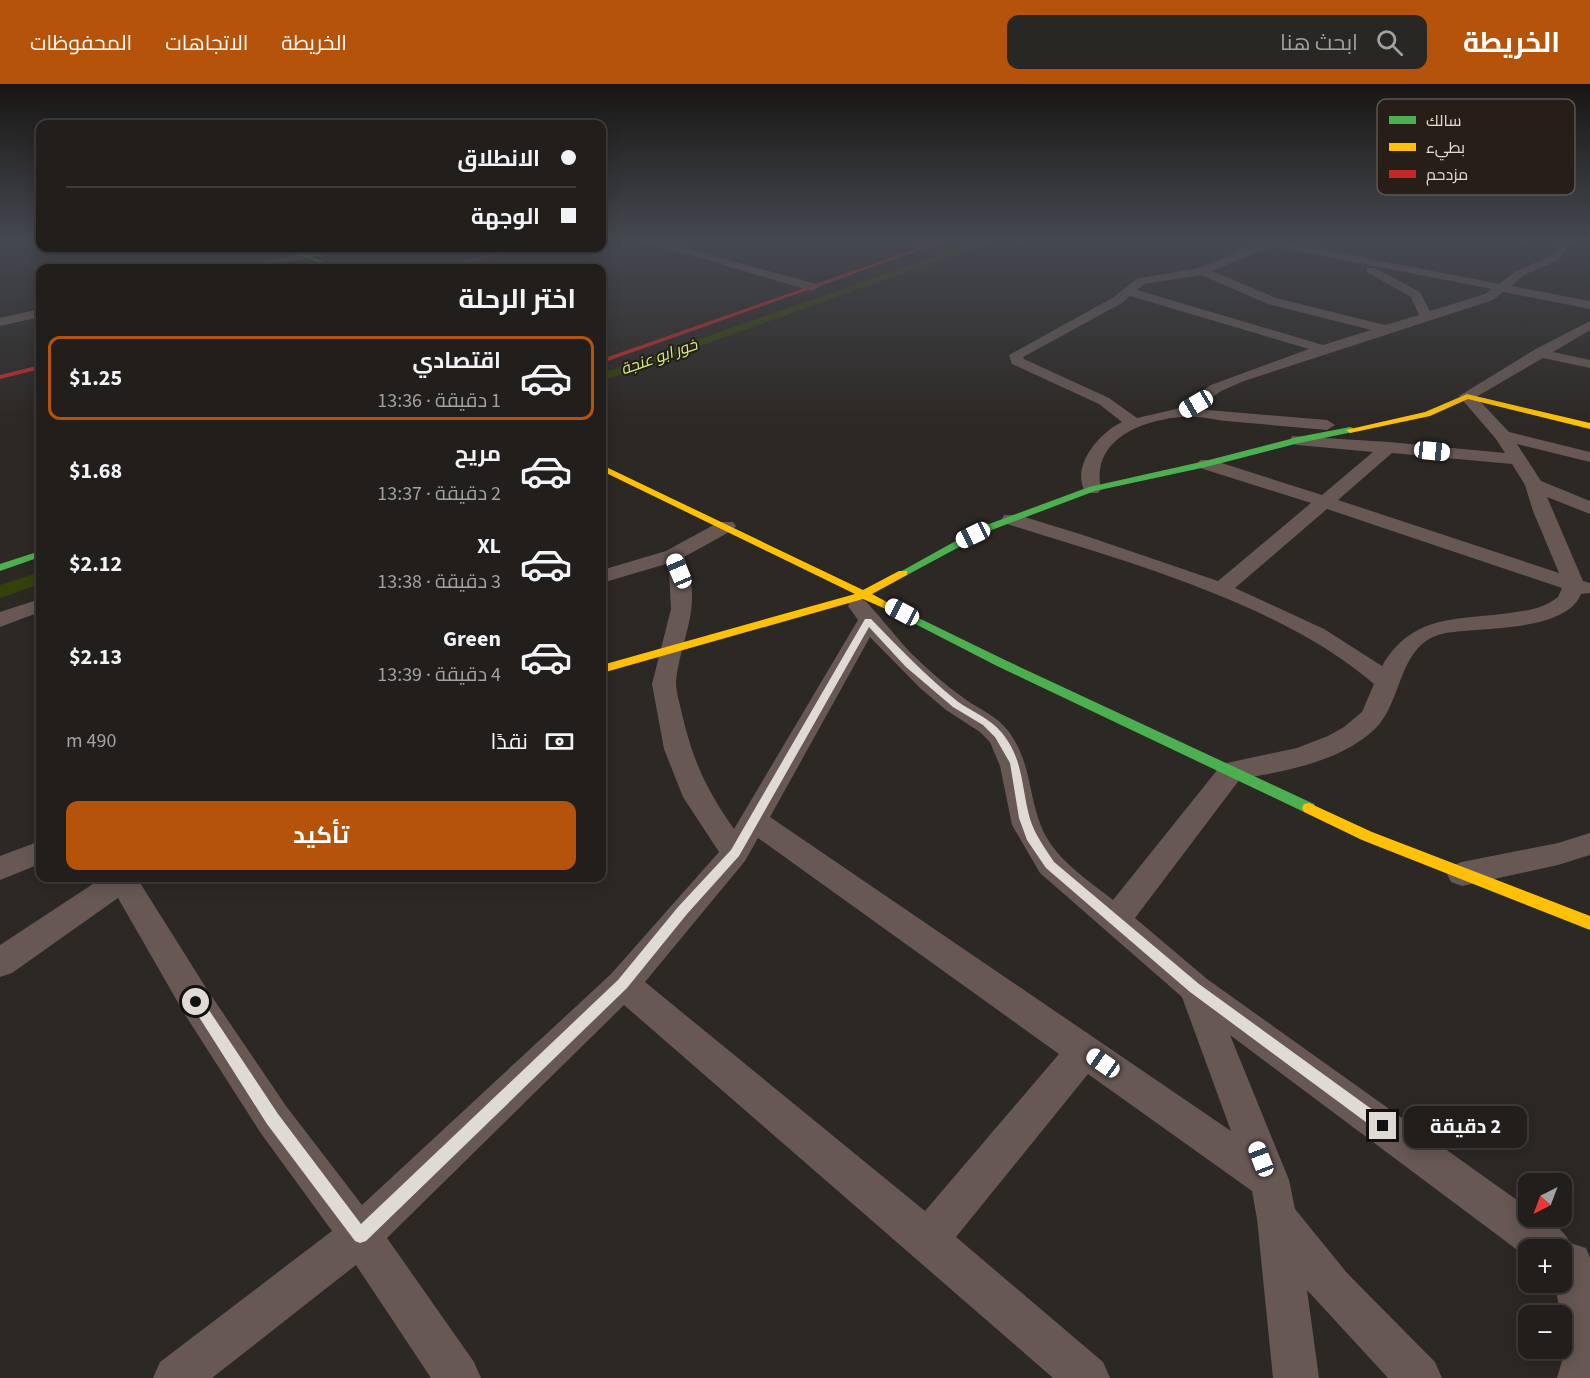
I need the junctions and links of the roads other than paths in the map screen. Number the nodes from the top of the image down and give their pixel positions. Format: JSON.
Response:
{"nodes":[{"id":1,"x":771,"y":301,"type":"edge"},
{"id":2,"x":1115,"y":301,"type":"edge"},
{"id":3,"x":1162,"y":301,"type":"edge"},
{"id":4,"x":1274,"y":301,"type":"edge"},
{"id":5,"x":1419,"y":301,"type":"edge"},
{"id":6,"x":1475,"y":301,"type":"edge"},
{"id":7,"x":1568,"y":301,"type":"edge"},
{"id":8,"x":1590,"y":306,"type":"edge"},
{"id":9,"x":36,"y":314,"type":"edge"},
{"id":10,"x":1426,"y":317,"type":"junction"},
{"id":11,"x":0,"y":322,"type":"edge"},
{"id":12,"x":1384,"y":329,"type":"junction"},
{"id":13,"x":1587,"y":330,"type":"edge"},
{"id":14,"x":1323,"y":348,"type":"junction"},
{"id":15,"x":1539,"y":353,"type":"junction"},
{"id":16,"x":606,"y":360,"type":"edge"},
{"id":17,"x":1590,"y":364,"type":"edge"},
{"id":18,"x":36,"y":368,"type":"edge"},
{"id":19,"x":0,"y":377,"type":"edge"},
{"id":20,"x":1467,"y":396,"type":"junction"},
{"id":21,"x":1181,"y":412,"type":"junction"},
{"id":22,"x":1134,"y":423,"type":"junction"},
{"id":23,"x":1590,"y":426,"type":"edge"},
{"id":24,"x":1369,"y":427,"type":"junction"},
{"id":25,"x":1503,"y":436,"type":"junction"},
{"id":26,"x":1298,"y":440,"type":"junction"},
{"id":27,"x":1389,"y":447,"type":"junction"},
{"id":28,"x":1590,"y":457,"type":"edge"},
{"id":29,"x":1518,"y":459,"type":"junction"},
{"id":30,"x":1206,"y":464,"type":"junction"},
{"id":31,"x":606,"y":470,"type":"edge"},
{"id":32,"x":1534,"y":485,"type":"junction"},
{"id":33,"x":1092,"y":489,"type":"junction"},
{"id":34,"x":1323,"y":501,"type":"junction"},
{"id":35,"x":1590,"y":508,"type":"edge"},
{"id":36,"x":1011,"y":519,"type":"junction"},
{"id":37,"x":726,"y":526,"type":"junction"},
{"id":38,"x":36,"y":555,"type":"edge"},
{"id":39,"x":673,"y":555,"type":"junction"},
{"id":40,"x":0,"y":568,"type":"edge"},
{"id":41,"x":606,"y":576,"type":"edge"},
{"id":42,"x":1582,"y":587,"type":"edge"},
{"id":43,"x":1222,"y":588,"type":"junction"},
{"id":44,"x":863,"y":604,"type":"junction"},
{"id":45,"x":36,"y":606,"type":"edge"},
{"id":46,"x":0,"y":620,"type":"edge"},
{"id":47,"x":673,"y":648,"type":"junction"},
{"id":48,"x":606,"y":668,"type":"edge"},
{"id":49,"x":1386,"y":682,"type":"junction"},
{"id":50,"x":1231,"y":771,"type":"junction"},
{"id":51,"x":753,"y":820,"type":"junction"},
{"id":52,"x":1590,"y":844,"type":"edge"},
{"id":53,"x":735,"y":853,"type":"junction"},
{"id":54,"x":36,"y":854,"type":"edge"},
{"id":55,"x":0,"y":868,"type":"edge"},
{"id":56,"x":1462,"y":874,"type":"junction"},
{"id":57,"x":116,"y":882,"type":"edge"},
{"id":58,"x":124,"y":882,"type":"edge"},
{"id":59,"x":1116,"y":920,"type":"junction"},
{"id":60,"x":1590,"y":923,"type":"edge"},
{"id":61,"x":0,"y":963,"type":"edge"},
{"id":62,"x":623,"y":984,"type":"junction"},
{"id":63,"x":1195,"y":988,"type":"junction"},
{"id":64,"x":1085,"y":1050,"type":"junction"},
{"id":65,"x":1273,"y":1199,"type":"junction"},
{"id":66,"x":360,"y":1235,"type":"junction"},
{"id":67,"x":1538,"y":1239,"type":"edge"},
{"id":68,"x":928,"y":1240,"type":"junction"},
{"id":69,"x":1572,"y":1274,"type":"edge"},
{"id":70,"x":176,"y":1378,"type":"edge"},
{"id":71,"x":458,"y":1378,"type":"edge"},
{"id":72,"x":1087,"y":1378,"type":"edge"},
{"id":73,"x":1296,"y":1378,"type":"edge"},
{"id":74,"x":1419,"y":1378,"type":"edge"},
{"id":75,"x":1580,"y":1378,"type":"edge"}],
"edges":[{"from":1,"to":16,"type":"street"},
{"from":2,"to":22,"type":"street"},
{"from":3,"to":14,"type":"street"},
{"from":4,"to":12,"type":"street"},
{"from":5,"to":10,"type":"street"},
{"from":6,"to":10,"type":"street"},
{"from":7,"to":8,"type":"street"},
{"from":9,"to":11,"type":"street"},
{"from":10,"to":12,"type":"street"},
{"from":12,"to":14,"type":"street"},
{"from":13,"to":15,"type":"street"},
{"from":14,"to":21,"type":"street"},
{"from":15,"to":17,"type":"street"},
{"from":15,"to":20,"type":"street"},
{"from":18,"to":19,"type":"street"},
{"from":20,"to":23,"type":"street"},
{"from":20,"to":24,"type":"street"},
{"from":20,"to":25,"type":"street"},
{"from":21,"to":22,"type":"street"},
{"from":21,"to":24,"type":"street"},
{"from":22,"to":33,"type":"street"},
{"from":24,"to":26,"type":"street"},
{"from":25,"to":28,"type":"street"},
{"from":25,"to":29,"type":"street"},
{"from":26,"to":27,"type":"street"},
{"from":26,"to":30,"type":"street"},
{"from":27,"to":29,"type":"street"},
{"from":27,"to":34,"type":"street"},
{"from":29,"to":32,"type":"street"},
{"from":30,"to":33,"type":"street"},
{"from":30,"to":34,"type":"street"},
{"from":31,"to":37,"type":"street"},
{"from":32,"to":35,"type":"street"},
{"from":32,"to":42,"type":"street"},
{"from":33,"to":36,"type":"street"},
{"from":34,"to":42,"type":"street"},
{"from":34,"to":43,"type":"street"},
{"from":36,"to":43,"type":"street"},
{"from":36,"to":44,"type":"street"},
{"from":37,"to":39,"type":"street"},
{"from":37,"to":44,"type":"street"},
{"from":38,"to":40,"type":"street"},
{"from":39,"to":41,"type":"street"},
{"from":39,"to":47,"type":"street"},
{"from":42,"to":49,"type":"street"},
{"from":43,"to":49,"type":"street"},
{"from":44,"to":47,"type":"street"},
{"from":44,"to":50,"type":"street"},
{"from":44,"to":51,"type":"street"},
{"from":44,"to":59,"type":"street"},
{"from":45,"to":46,"type":"street"},
{"from":47,"to":48,"type":"street"},
{"from":47,"to":53,"type":"street"},
{"from":49,"to":50,"type":"street"},
{"from":50,"to":56,"type":"street"},
{"from":50,"to":59,"type":"street"},
{"from":51,"to":53,"type":"street"},
{"from":51,"to":64,"type":"street"},
{"from":52,"to":56,"type":"street"},
{"from":53,"to":62,"type":"street"},
{"from":54,"to":55,"type":"street"},
{"from":56,"to":60,"type":"street"},
{"from":57,"to":61,"type":"street"},
{"from":58,"to":66,"type":"street"},
{"from":59,"to":63,"type":"street"},
{"from":62,"to":66,"type":"street"},
{"from":62,"to":68,"type":"street"},
{"from":63,"to":65,"type":"street"},
{"from":63,"to":67,"type":"street"},
{"from":64,"to":65,"type":"street"},
{"from":64,"to":68,"type":"street"},
{"from":65,"to":73,"type":"street"},
{"from":65,"to":74,"type":"street"},
{"from":66,"to":70,"type":"street"},
{"from":66,"to":71,"type":"street"},
{"from":68,"to":72,"type":"street"},
{"from":69,"to":75,"type":"street"}]}
